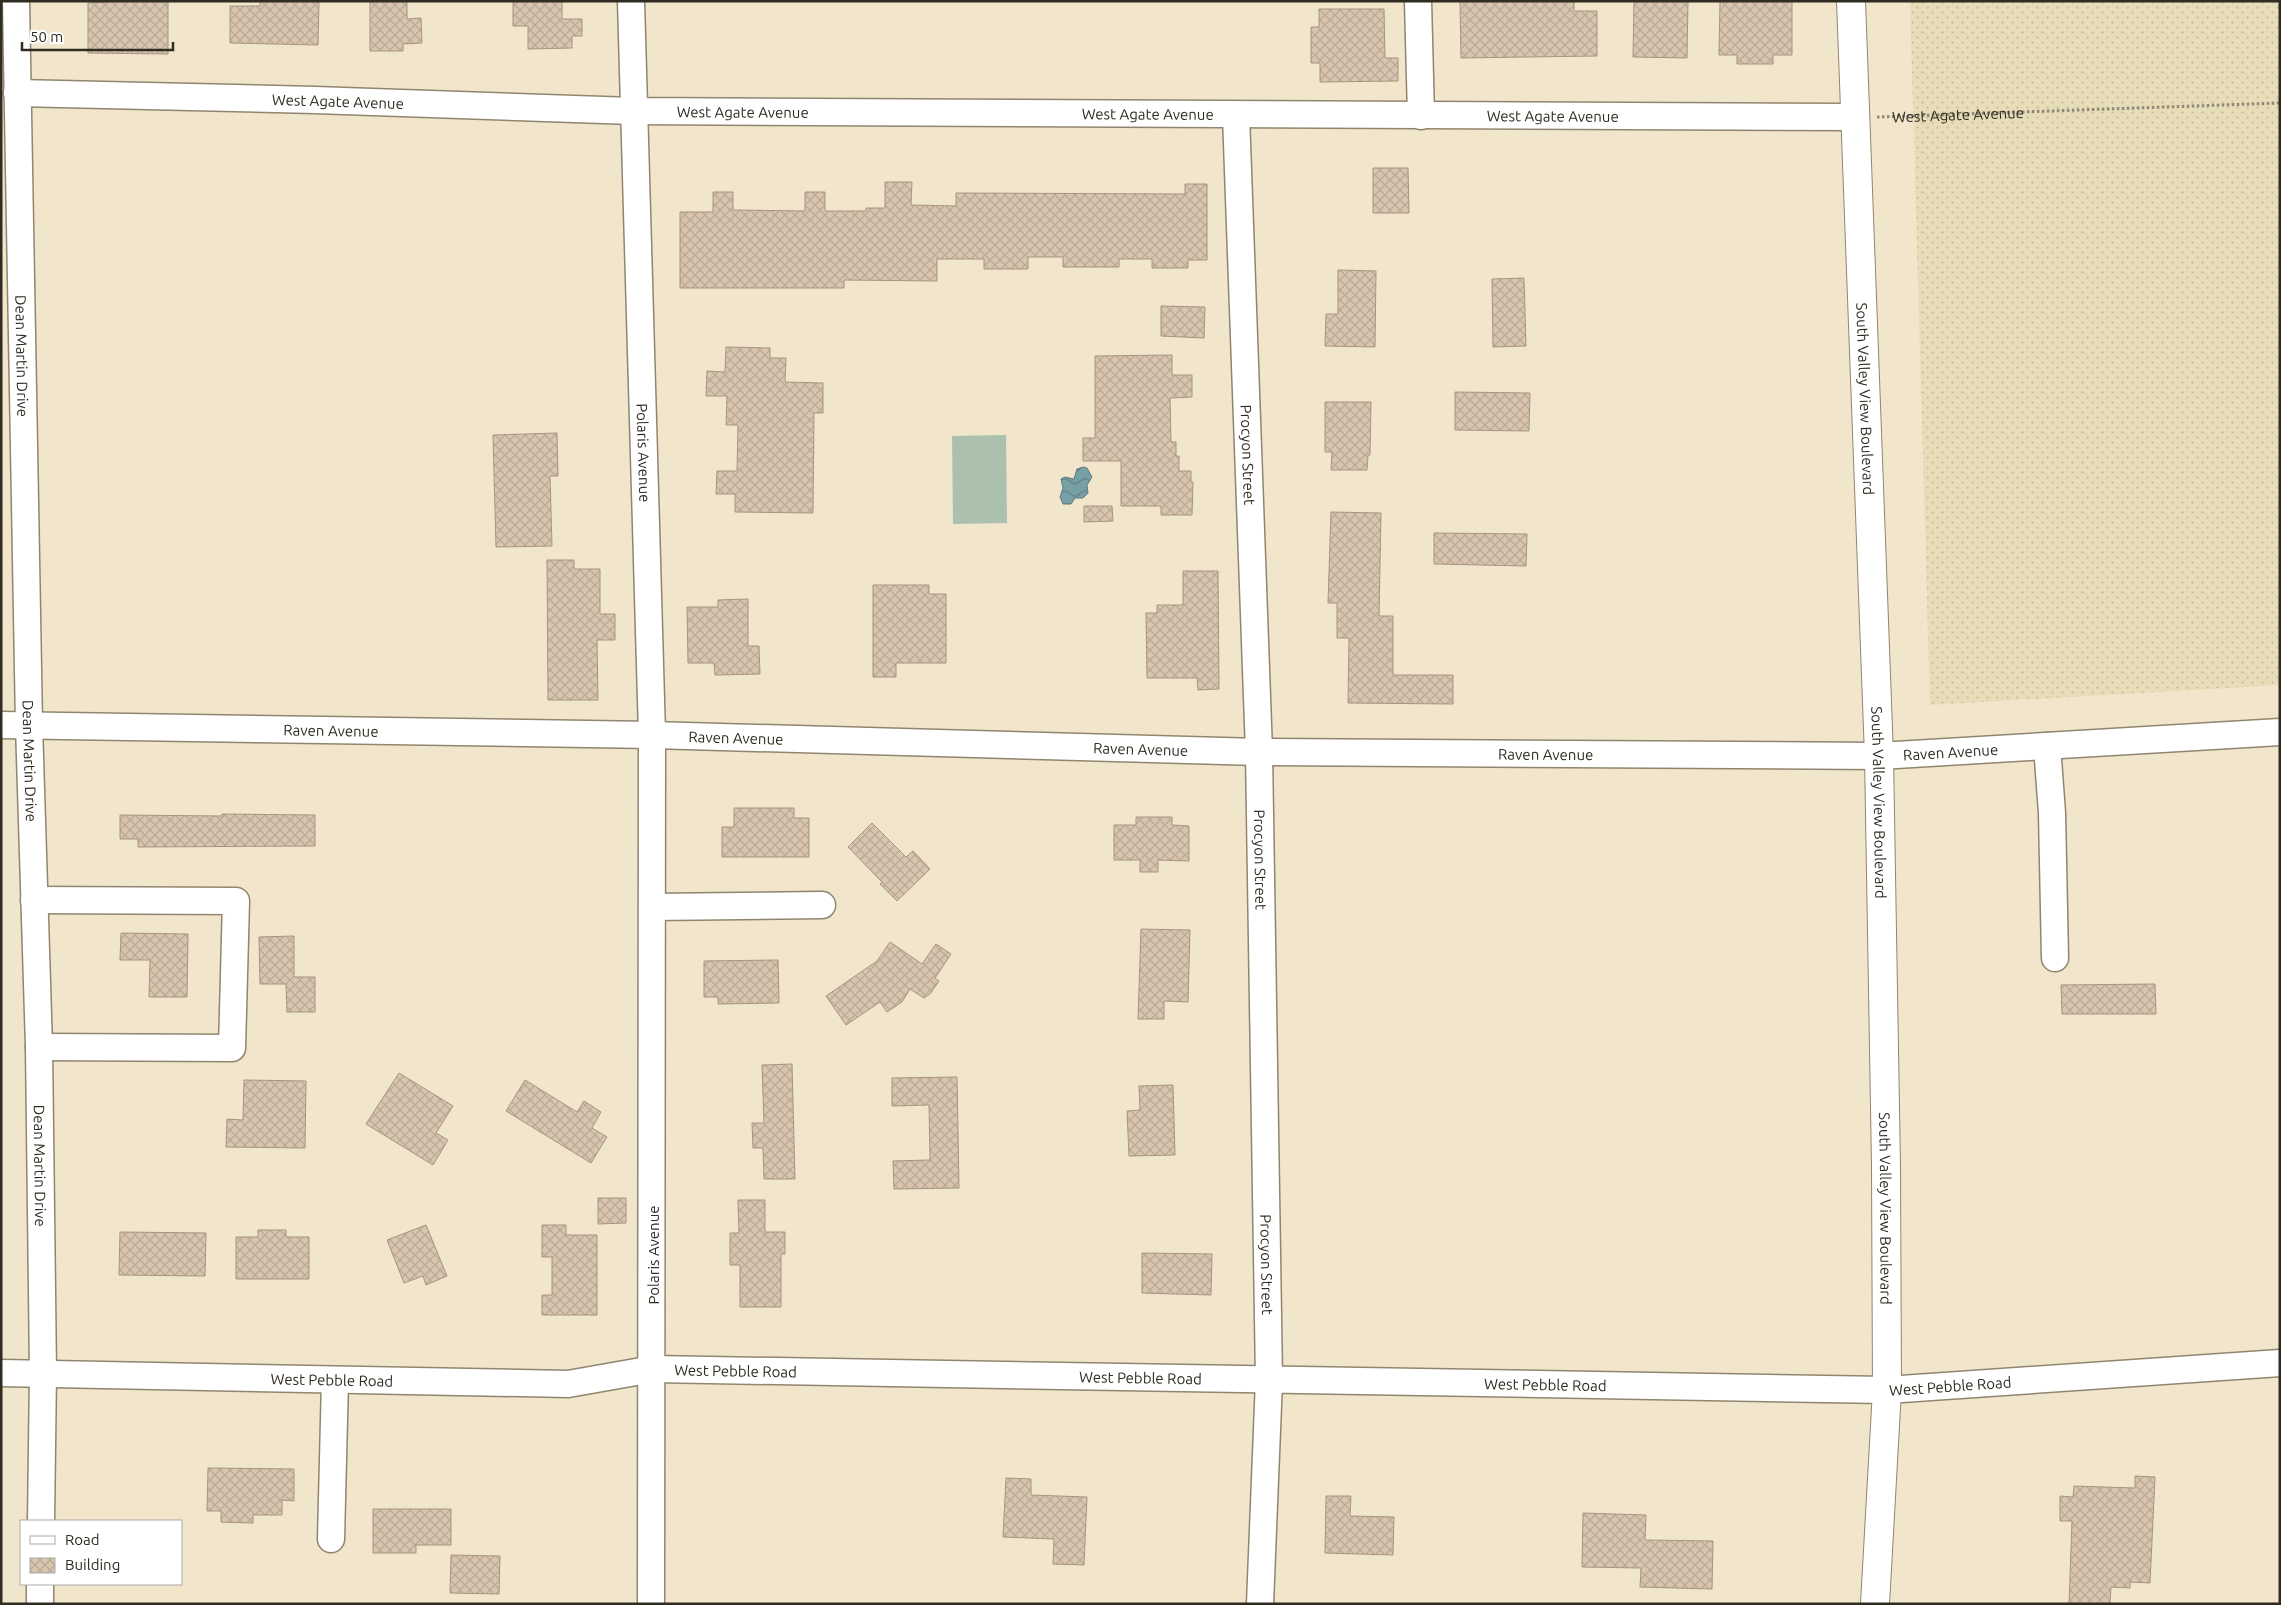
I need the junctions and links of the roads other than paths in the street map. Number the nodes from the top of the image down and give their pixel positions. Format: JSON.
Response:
{"nodes":[{"id":1,"x":16,"y":1,"type":"edge"},
{"id":2,"x":631,"y":1,"type":"edge"},
{"id":3,"x":1418,"y":1,"type":"edge"},
{"id":4,"x":1851,"y":1,"type":"edge"},
{"id":5,"x":17,"y":93,"type":"junction"},
{"id":6,"x":634,"y":111,"type":"junction"},
{"id":7,"x":1236,"y":115,"type":"junction"},
{"id":8,"x":1421,"y":116,"type":"junction"},
{"id":9,"x":1854,"y":118,"type":"junction"},
{"id":10,"x":11,"y":295,"type":"edge"},
{"id":11,"x":1,"y":725,"type":"edge"},
{"id":12,"x":30,"y":725,"type":"junction"},
{"id":13,"x":2280,"y":732,"type":"edge"},
{"id":14,"x":652,"y":735,"type":"junction"},
{"id":15,"x":2047,"y":746,"type":"junction"},
{"id":16,"x":1258,"y":752,"type":"junction"},
{"id":17,"x":1879,"y":756,"type":"junction"},
{"id":18,"x":34,"y":900,"type":"junction"},
{"id":19,"x":822,"y":905,"type":"dead end"},
{"id":20,"x":653,"y":906,"type":"junction"},
{"id":21,"x":2055,"y":958,"type":"dead end"},
{"id":22,"x":39,"y":1047,"type":"junction"},
{"id":23,"x":2280,"y":1363,"type":"edge"},
{"id":24,"x":653,"y":1369,"type":"junction"},
{"id":25,"x":1,"y":1373,"type":"edge"},
{"id":26,"x":43,"y":1374,"type":"junction"},
{"id":27,"x":336,"y":1380,"type":"junction"},
{"id":28,"x":1269,"y":1380,"type":"junction"},
{"id":29,"x":1887,"y":1390,"type":"junction"},
{"id":30,"x":41,"y":1520,"type":"edge"},
{"id":31,"x":331,"y":1538,"type":"dead end"},
{"id":32,"x":40,"y":1585,"type":"edge"},
{"id":33,"x":40,"y":1604,"type":"edge"},
{"id":34,"x":651,"y":1604,"type":"edge"},
{"id":35,"x":1260,"y":1604,"type":"edge"},
{"id":36,"x":1875,"y":1604,"type":"edge"}],
"edges":[{"from":1,"to":5,"type":"street","name":"Dean Martin Drive"},
{"from":2,"to":6,"type":"street","name":"Polaris Avenue"},
{"from":3,"to":8,"type":"street"},
{"from":4,"to":9,"type":"main road","name":"South Valley View Boulevard"},
{"from":5,"to":6,"type":"street","name":"West Agate Avenue"},
{"from":5,"to":10,"type":"street","name":"Dean Martin Drive"},
{"from":6,"to":7,"type":"street","name":"West Agate Avenue"},
{"from":6,"to":14,"type":"street","name":"Polaris Avenue"},
{"from":7,"to":8,"type":"street","name":"West Agate Avenue"},
{"from":7,"to":16,"type":"street","name":"Procyon Street"},
{"from":8,"to":9,"type":"street","name":"West Agate Avenue"},
{"from":9,"to":17,"type":"main road","name":"South Valley View Boulevard"},
{"from":10,"to":12,"type":"street","name":"Dean Martin Drive"},
{"from":11,"to":12,"type":"street","name":"Raven Avenue"},
{"from":12,"to":14,"type":"street","name":"Raven Avenue"},
{"from":12,"to":18,"type":"street","name":"Dean Martin Drive"},
{"from":13,"to":15,"type":"street","name":"Raven Avenue"},
{"from":14,"to":16,"type":"street","name":"Raven Avenue"},
{"from":14,"to":20,"type":"street","name":"Polaris Avenue"},
{"from":15,"to":17,"type":"street","name":"Raven Avenue"},
{"from":15,"to":21,"type":"street"},
{"from":16,"to":17,"type":"street","name":"Raven Avenue"},
{"from":16,"to":28,"type":"street","name":"Procyon Street"},
{"from":17,"to":29,"type":"main road","name":"South Valley View Boulevard"},
{"from":18,"to":22,"type":"street","name":"Dean Martin Drive"},
{"from":18,"to":22,"type":"street"},
{"from":19,"to":20,"type":"street"},
{"from":20,"to":24,"type":"street","name":"Polaris Avenue"},
{"from":22,"to":26,"type":"street","name":"Dean Martin Drive"},
{"from":23,"to":29,"type":"street","name":"West Pebble Road"},
{"from":24,"to":27,"type":"street","name":"West Pebble Road"},
{"from":24,"to":28,"type":"street","name":"West Pebble Road"},
{"from":24,"to":34,"type":"street","name":"Polaris Avenue"},
{"from":25,"to":26,"type":"street","name":"West Pebble Road"},
{"from":26,"to":27,"type":"street","name":"West Pebble Road"},
{"from":26,"to":30,"type":"street","name":"Dean Martin Drive"},
{"from":27,"to":31,"type":"street"},
{"from":28,"to":29,"type":"street","name":"West Pebble Road"},
{"from":28,"to":35,"type":"street","name":"Procyon Street"},
{"from":29,"to":36,"type":"main road","name":"South Valley View Boulevard"},
{"from":32,"to":33,"type":"street"}]}
